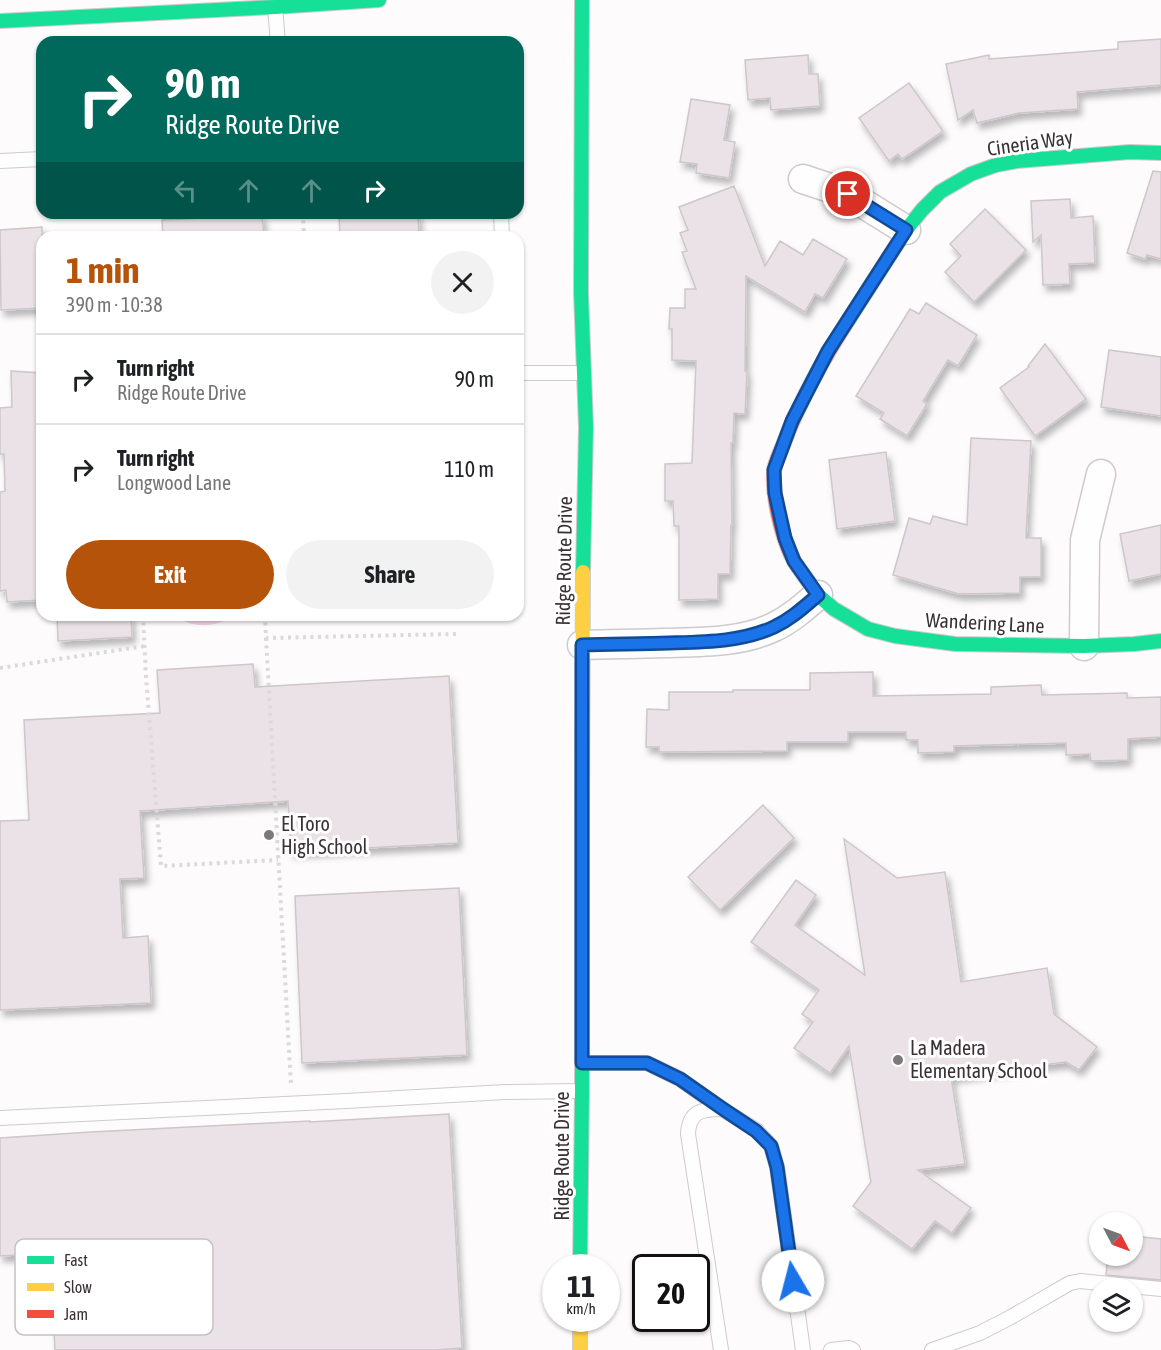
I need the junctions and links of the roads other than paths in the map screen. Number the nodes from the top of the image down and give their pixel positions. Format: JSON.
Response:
{"nodes":[{"id":1,"x":379,"y":0,"type":"edge"},
{"id":2,"x":582,"y":0,"type":"edge"},
{"id":3,"x":275,"y":7,"type":"junction"},
{"id":4,"x":0,"y":21,"type":"edge"},
{"id":5,"x":277,"y":36,"type":"edge"},
{"id":6,"x":1161,"y":153,"type":"edge"},
{"id":7,"x":36,"y":159,"type":"edge"},
{"id":8,"x":0,"y":161,"type":"edge"},
{"id":9,"x":803,"y":179,"type":"dead end"},
{"id":10,"x":906,"y":230,"type":"junction"},
{"id":11,"x":524,"y":373,"type":"edge"},
{"id":12,"x":583,"y":373,"type":"junction"},
{"id":13,"x":1101,"y":474,"type":"dead end"},
{"id":14,"x":818,"y":595,"type":"junction"},
{"id":15,"x":1161,"y":641,"type":"edge"},
{"id":16,"x":582,"y":645,"type":"junction"},
{"id":17,"x":1084,"y":646,"type":"junction"},
{"id":18,"x":582,"y":1063,"type":"junction"},
{"id":19,"x":582,"y":1091,"type":"junction"},
{"id":20,"x":723,"y":1109,"type":"junction"},
{"id":21,"x":0,"y":1118,"type":"edge"},
{"id":22,"x":580,"y":1254,"type":"edge"},
{"id":23,"x":1161,"y":1289,"type":"edge"},
{"id":24,"x":580,"y":1332,"type":"edge"},
{"id":25,"x":580,"y":1350,"type":"edge"},
{"id":26,"x":721,"y":1350,"type":"edge"},
{"id":27,"x":803,"y":1350,"type":"edge"},
{"id":28,"x":831,"y":1350,"type":"edge"},
{"id":29,"x":854,"y":1350,"type":"edge"},
{"id":30,"x":932,"y":1350,"type":"edge"}],
"edges":[{"from":1,"to":3,"type":"main road"},
{"from":2,"to":12,"type":"main road","name":"Ridge Route Drive"},
{"from":3,"to":4,"type":"main road"},
{"from":3,"to":5,"type":"lane"},
{"from":6,"to":10,"type":"main road","name":"Cineria Way"},
{"from":7,"to":8,"type":"lane"},
{"from":9,"to":10,"type":"street"},
{"from":10,"to":14,"type":"main road","name":"Cineria Way"},
{"from":11,"to":12,"type":"lane"},
{"from":12,"to":16,"type":"main road","name":"Ridge Route Drive"},
{"from":13,"to":17,"type":"street"},
{"from":14,"to":16,"type":"street"},
{"from":14,"to":17,"type":"main road","name":"Wandering Lane"},
{"from":15,"to":17,"type":"main road","name":"Wandering Lane"},
{"from":16,"to":18,"type":"main road","name":"Ridge Route Drive"},
{"from":18,"to":19,"type":"main road","name":"Ridge Route Drive"},
{"from":18,"to":20,"type":"lane"},
{"from":19,"to":21,"type":"lane"},
{"from":19,"to":22,"type":"main road","name":"Ridge Route Drive"},
{"from":20,"to":26,"type":"lane"},
{"from":20,"to":27,"type":"lane"},
{"from":23,"to":30,"type":"lane"},
{"from":24,"to":25,"type":"main road"},
{"from":28,"to":29,"type":"lane"}]}
